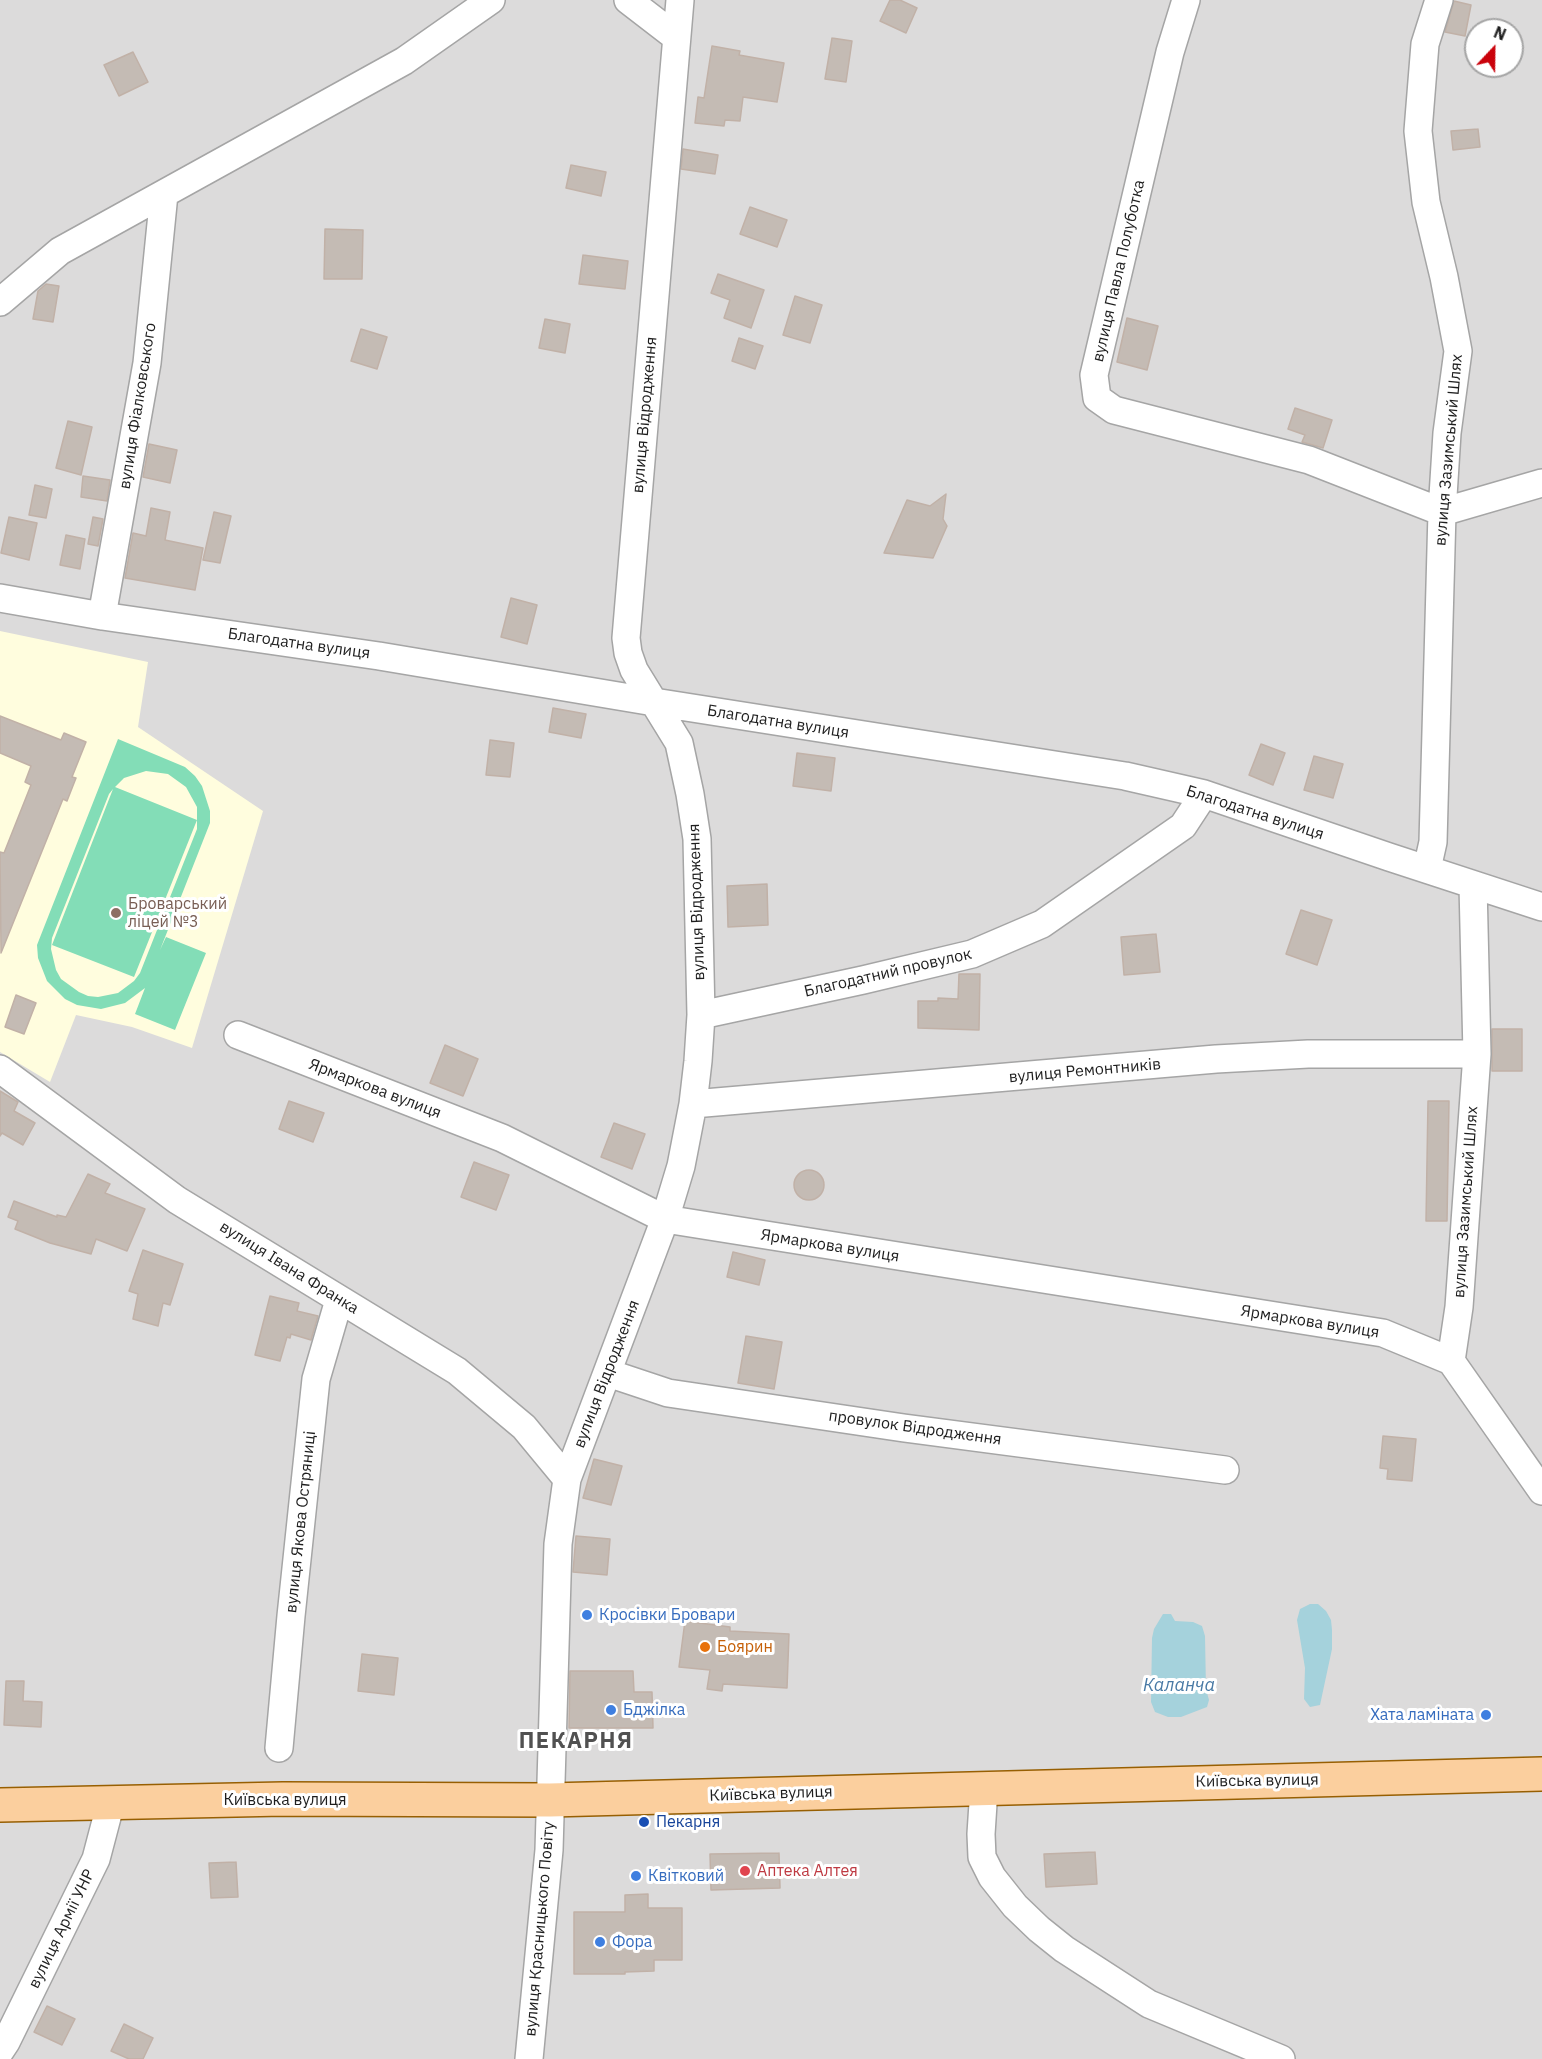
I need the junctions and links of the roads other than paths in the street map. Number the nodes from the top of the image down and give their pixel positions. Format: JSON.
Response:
{"nodes":[{"id":1,"x":490,"y":0,"type":"edge"},
{"id":2,"x":628,"y":0,"type":"edge"},
{"id":3,"x":680,"y":0,"type":"edge"},
{"id":4,"x":1186,"y":0,"type":"edge"},
{"id":5,"x":1439,"y":0,"type":"edge"},
{"id":6,"x":676,"y":37,"type":"junction"},
{"id":7,"x":164,"y":194,"type":"junction"},
{"id":8,"x":0,"y":302,"type":"edge"},
{"id":9,"x":1542,"y":483,"type":"edge"},
{"id":10,"x":1442,"y":512,"type":"junction"},
{"id":11,"x":0,"y":598,"type":"edge"},
{"id":12,"x":102,"y":616,"type":"junction"},
{"id":13,"x":654,"y":702,"type":"junction"},
{"id":14,"x":1204,"y":794,"type":"junction"},
{"id":15,"x":1427,"y":869,"type":"junction"},
{"id":16,"x":1473,"y":885,"type":"junction"},
{"id":17,"x":1542,"y":907,"type":"edge"},
{"id":18,"x":700,"y":1015,"type":"junction"},
{"id":19,"x":238,"y":1035,"type":"dead end"},
{"id":20,"x":1477,"y":1054,"type":"junction"},
{"id":21,"x":0,"y":1069,"type":"edge"},
{"id":22,"x":693,"y":1104,"type":"junction"},
{"id":23,"x":665,"y":1220,"type":"junction"},
{"id":24,"x":339,"y":1300,"type":"junction"},
{"id":25,"x":1451,"y":1361,"type":"junction"},
{"id":26,"x":608,"y":1373,"type":"junction"},
{"id":27,"x":1225,"y":1470,"type":"dead end"},
{"id":28,"x":567,"y":1479,"type":"junction"},
{"id":29,"x":1542,"y":1491,"type":"edge"},
{"id":30,"x":279,"y":1748,"type":"dead end"},
{"id":31,"x":1542,"y":1774,"type":"edge"},
{"id":32,"x":984,"y":1788,"type":"junction"},
{"id":33,"x":550,"y":1800,"type":"junction"},
{"id":34,"x":111,"y":1802,"type":"junction"},
{"id":35,"x":0,"y":1804,"type":"edge"},
{"id":36,"x":0,"y":2051,"type":"edge"},
{"id":37,"x":529,"y":2059,"type":"edge"},
{"id":38,"x":1281,"y":2059,"type":"edge"}],
"edges":[{"from":1,"to":7,"type":"street"},
{"from":2,"to":6,"type":"street"},
{"from":3,"to":6,"type":"street","name":"вулиця Відродження"},
{"from":4,"to":10,"type":"street","name":"вулиця Павла Полуботка"},
{"from":5,"to":10,"type":"street","name":"вулиця Зазимський Шлях"},
{"from":6,"to":13,"type":"street","name":"вулиця Відродження"},
{"from":7,"to":8,"type":"street"},
{"from":7,"to":12,"type":"street","name":"вулиця Фіалковського"},
{"from":9,"to":10,"type":"street"},
{"from":10,"to":15,"type":"street","name":"вулиця Зазимський Шлях"},
{"from":11,"to":12,"type":"street","name":"Благодатна вулиця"},
{"from":12,"to":13,"type":"street","name":"Благодатна вулиця"},
{"from":13,"to":14,"type":"street","name":"Благодатна вулиця"},
{"from":13,"to":18,"type":"street","name":"вулиця Відродження"},
{"from":14,"to":15,"type":"street","name":"Благодатна вулиця"},
{"from":14,"to":18,"type":"street","name":"Благодатний провулок"},
{"from":15,"to":16,"type":"street","name":"Благодатна вулиця"},
{"from":16,"to":17,"type":"street","name":"Благодатна вулиця"},
{"from":16,"to":20,"type":"street","name":"вулиця Зазимський Шлях"},
{"from":18,"to":22,"type":"street","name":"вулиця Відродження"},
{"from":19,"to":23,"type":"street","name":"Ярмаркова вулиця"},
{"from":20,"to":22,"type":"street","name":"вулиця Ремонтників"},
{"from":20,"to":25,"type":"street","name":"вулиця Зазимський Шлях"},
{"from":21,"to":24,"type":"street","name":"вулиця Івана Франка"},
{"from":22,"to":23,"type":"street","name":"вулиця Відродження"},
{"from":23,"to":25,"type":"street","name":"Ярмаркова вулиця"},
{"from":23,"to":26,"type":"street","name":"вулиця Відродження"},
{"from":24,"to":28,"type":"street","name":"вулиця Івана Франка"},
{"from":24,"to":30,"type":"street","name":"вулиця Якова Остряниці"},
{"from":25,"to":29,"type":"street"},
{"from":26,"to":27,"type":"street","name":"провулок Відродження"},
{"from":26,"to":28,"type":"street","name":"вулиця Відродження"},
{"from":28,"to":33,"type":"street","name":"вулиця Відродження"},
{"from":31,"to":32,"type":"main road","name":"Київська вулиця"},
{"from":32,"to":33,"type":"main road","name":"Київська вулиця"},
{"from":32,"to":38,"type":"street"},
{"from":33,"to":34,"type":"main road","name":"Київська вулиця"},
{"from":33,"to":37,"type":"street","name":"вулиця Красницького Повіту"},
{"from":34,"to":35,"type":"main road","name":"Київська вулиця"},
{"from":34,"to":36,"type":"street","name":"вулиця Армії УНР"}]}
